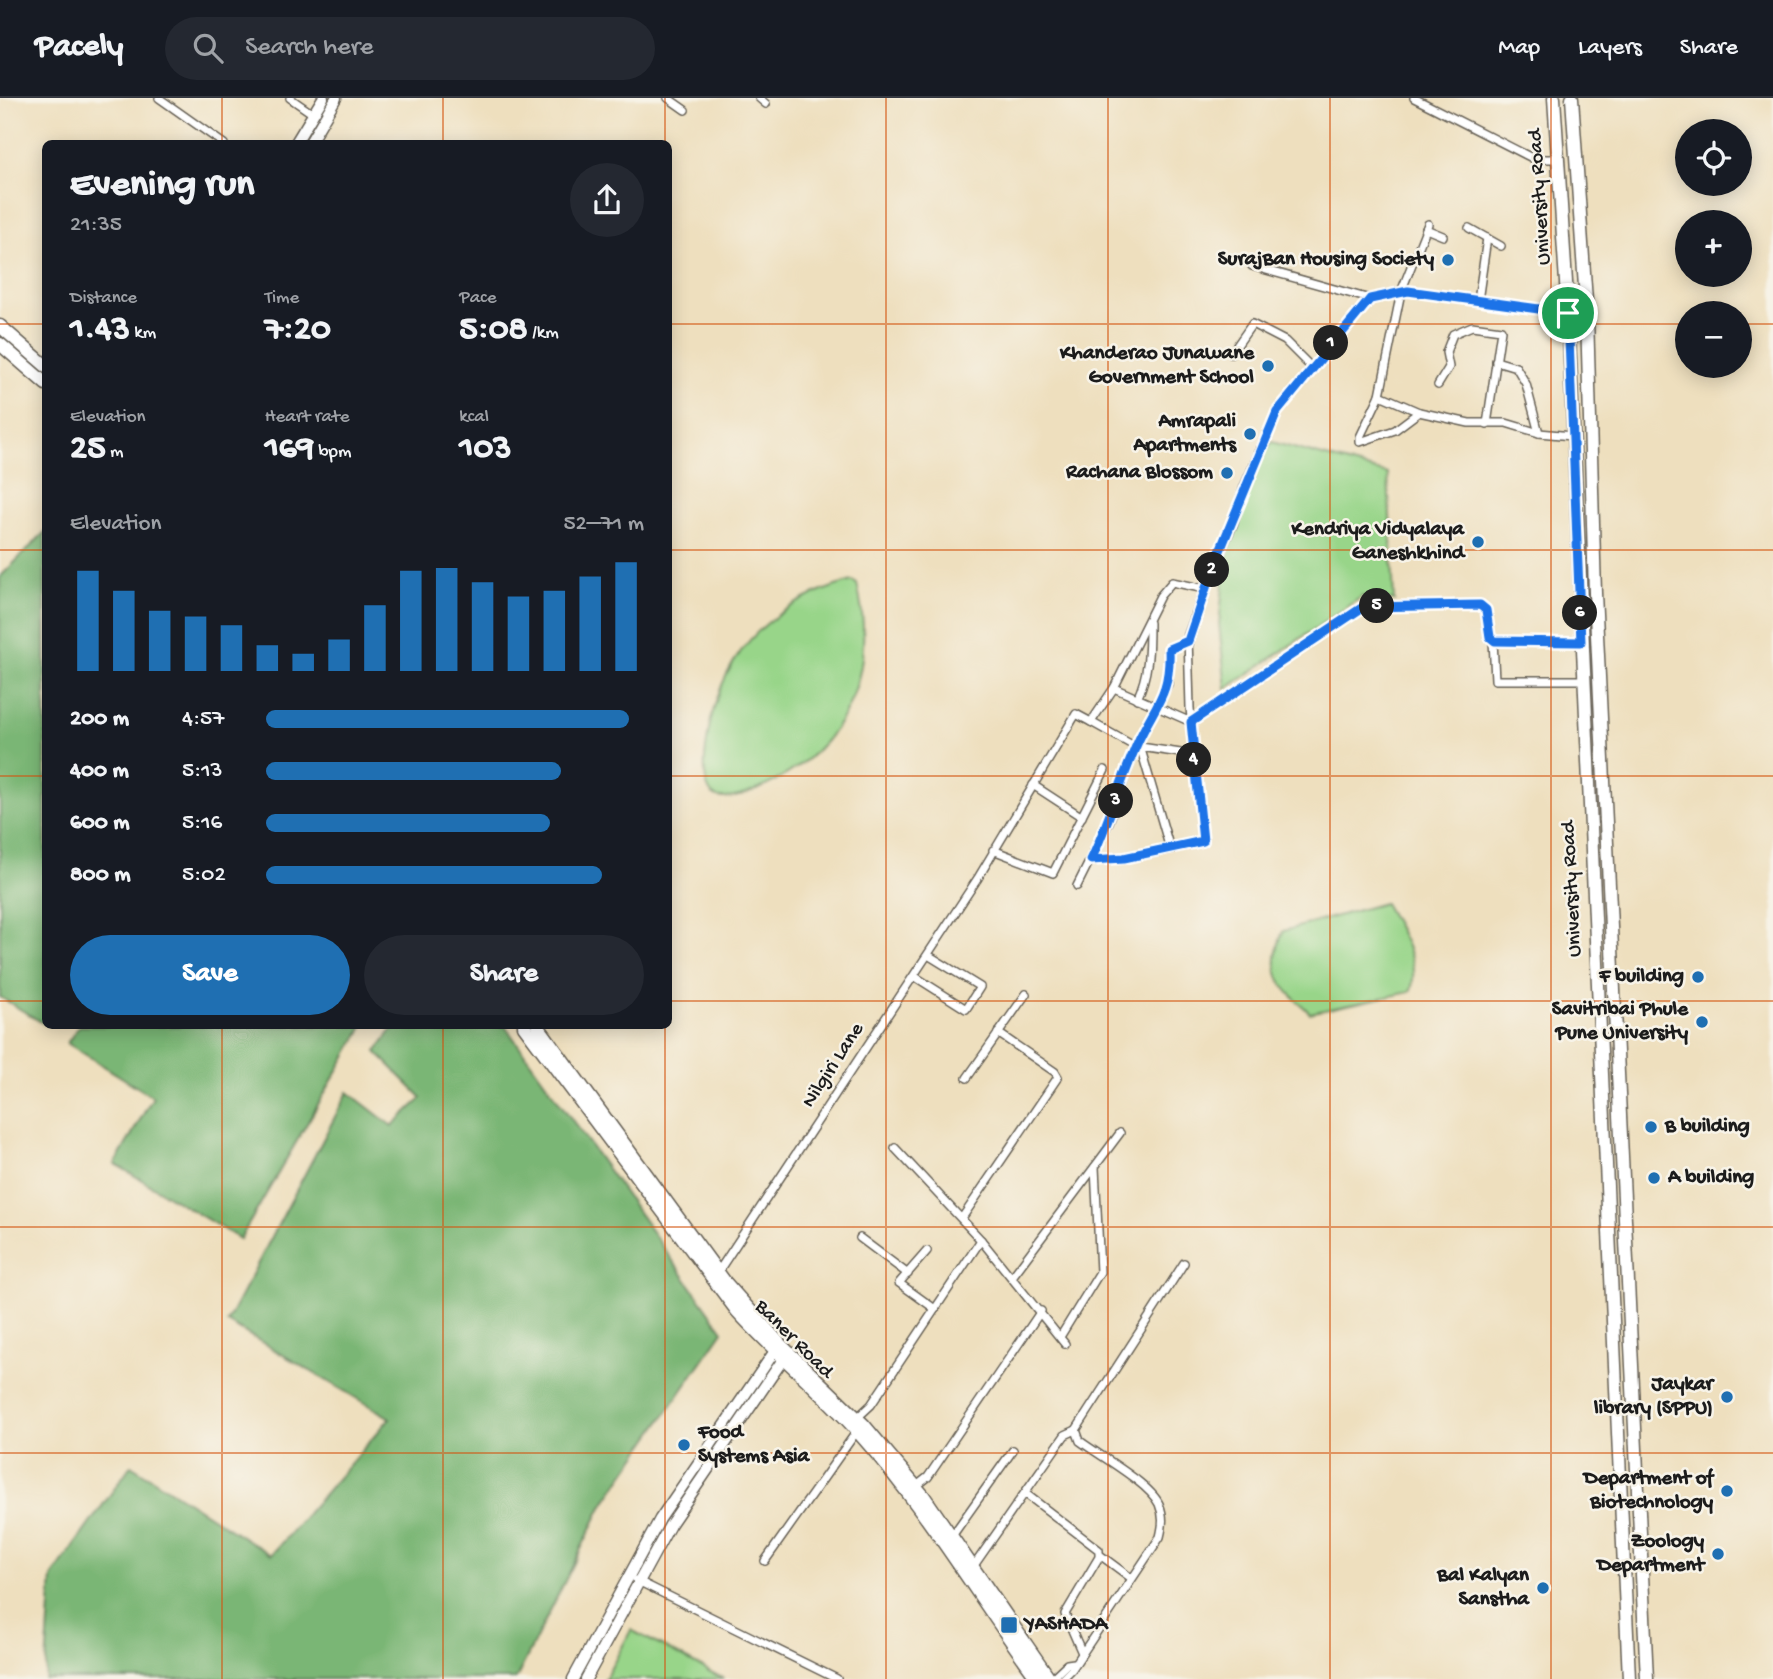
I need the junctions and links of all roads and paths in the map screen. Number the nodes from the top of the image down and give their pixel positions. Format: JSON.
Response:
{"nodes":[{"id":1,"x":159,"y":98,"type":"edge"},
{"id":2,"x":290,"y":98,"type":"edge"},
{"id":3,"x":323,"y":98,"type":"edge"},
{"id":4,"x":336,"y":98,"type":"edge"},
{"id":5,"x":668,"y":98,"type":"edge"},
{"id":6,"x":759,"y":98,"type":"edge"},
{"id":7,"x":1414,"y":98,"type":"edge"},
{"id":8,"x":1554,"y":98,"type":"edge"},
{"id":9,"x":1572,"y":98,"type":"edge"},
{"id":10,"x":766,"y":104,"type":"dead end"},
{"id":11,"x":685,"y":110,"type":"dead end"},
{"id":12,"x":313,"y":114,"type":"junction"},
{"id":13,"x":218,"y":140,"type":"edge"},
{"id":14,"x":297,"y":140,"type":"edge"},
{"id":15,"x":311,"y":140,"type":"edge"},
{"id":16,"x":1559,"y":159,"type":"junction"},
{"id":17,"x":1469,"y":228,"type":"dead end"},
{"id":18,"x":1443,"y":236,"type":"dead end"},
{"id":19,"x":1487,"y":238,"type":"junction"},
{"id":20,"x":1502,"y":246,"type":"dead end"},
{"id":21,"x":1252,"y":266,"type":"dead end"},
{"id":22,"x":1401,"y":292,"type":"junction"},
{"id":23,"x":1370,"y":299,"type":"junction"},
{"id":24,"x":1478,"y":300,"type":"junction"},
{"id":25,"x":1568,"y":313,"type":"junction"},
{"id":26,"x":1587,"y":316,"type":"junction"},
{"id":27,"x":0,"y":326,"type":"edge"},
{"id":28,"x":0,"y":344,"type":"edge"},
{"id":29,"x":1231,"y":354,"type":"dead end"},
{"id":30,"x":1496,"y":361,"type":"junction"},
{"id":31,"x":42,"y":363,"type":"edge"},
{"id":32,"x":1312,"y":368,"type":"junction"},
{"id":33,"x":42,"y":381,"type":"edge"},
{"id":34,"x":1438,"y":385,"type":"dead end"},
{"id":35,"x":1380,"y":396,"type":"junction"},
{"id":36,"x":1419,"y":412,"type":"junction"},
{"id":37,"x":1487,"y":424,"type":"junction"},
{"id":38,"x":1539,"y":433,"type":"junction"},
{"id":39,"x":1572,"y":436,"type":"junction"},
{"id":40,"x":1205,"y":589,"type":"junction"},
{"id":41,"x":1150,"y":619,"type":"junction"},
{"id":42,"x":1493,"y":640,"type":"junction"},
{"id":43,"x":1188,"y":641,"type":"junction"},
{"id":44,"x":1581,"y":642,"type":"junction"},
{"id":45,"x":1583,"y":680,"type":"junction"},
{"id":46,"x":1114,"y":688,"type":"junction"},
{"id":47,"x":1137,"y":699,"type":"junction"},
{"id":48,"x":1157,"y":708,"type":"junction"},
{"id":49,"x":1091,"y":722,"type":"junction"},
{"id":50,"x":1191,"y":722,"type":"junction"},
{"id":51,"x":1138,"y":746,"type":"junction"},
{"id":52,"x":1194,"y":755,"type":"junction"},
{"id":53,"x":1105,"y":770,"type":"dead end"},
{"id":54,"x":1033,"y":785,"type":"junction"},
{"id":55,"x":1082,"y":817,"type":"junction"},
{"id":56,"x":1170,"y":849,"type":"junction"},
{"id":57,"x":993,"y":850,"type":"junction"},
{"id":58,"x":1091,"y":860,"type":"junction"},
{"id":59,"x":1077,"y":886,"type":"dead end"},
{"id":60,"x":928,"y":955,"type":"junction"},
{"id":61,"x":914,"y":976,"type":"junction"},
{"id":62,"x":1026,"y":994,"type":"dead end"},
{"id":63,"x":533,"y":1029,"type":"edge"},
{"id":64,"x":534,"y":1029,"type":"edge"},
{"id":65,"x":998,"y":1033,"type":"junction"},
{"id":66,"x":967,"y":1078,"type":"dead end"},
{"id":67,"x":1120,"y":1133,"type":"dead end"},
{"id":68,"x":895,"y":1148,"type":"dead end"},
{"id":69,"x":1096,"y":1167,"type":"junction"},
{"id":70,"x":962,"y":1218,"type":"junction"},
{"id":71,"x":860,"y":1238,"type":"dead end"},
{"id":72,"x":981,"y":1240,"type":"junction"},
{"id":73,"x":927,"y":1251,"type":"dead end"},
{"id":74,"x":1184,"y":1263,"type":"dead end"},
{"id":75,"x":718,"y":1272,"type":"junction"},
{"id":76,"x":908,"y":1274,"type":"junction"},
{"id":77,"x":1012,"y":1277,"type":"junction"},
{"id":78,"x":935,"y":1309,"type":"junction"},
{"id":79,"x":1041,"y":1311,"type":"junction"},
{"id":80,"x":781,"y":1352,"type":"junction"},
{"id":81,"x":857,"y":1424,"type":"junction"},
{"id":82,"x":1076,"y":1430,"type":"junction"},
{"id":83,"x":1013,"y":1450,"type":"dead end"},
{"id":84,"x":912,"y":1489,"type":"junction"},
{"id":85,"x":1026,"y":1494,"type":"junction"},
{"id":86,"x":952,"y":1536,"type":"junction"},
{"id":87,"x":1100,"y":1555,"type":"junction"},
{"id":88,"x":765,"y":1561,"type":"dead end"},
{"id":89,"x":973,"y":1567,"type":"junction"},
{"id":90,"x":1131,"y":1578,"type":"junction"},
{"id":91,"x":634,"y":1579,"type":"junction"},
{"id":92,"x":1082,"y":1653,"type":"junction"},
{"id":93,"x":1074,"y":1663,"type":"junction"},
{"id":94,"x":573,"y":1679,"type":"edge"},
{"id":95,"x":586,"y":1679,"type":"edge"},
{"id":96,"x":837,"y":1679,"type":"edge"},
{"id":97,"x":1038,"y":1679,"type":"edge"},
{"id":98,"x":1050,"y":1679,"type":"edge"},
{"id":99,"x":1062,"y":1679,"type":"edge"},
{"id":100,"x":1629,"y":1679,"type":"edge"},
{"id":101,"x":1647,"y":1679,"type":"edge"}],
"edges":[{"from":1,"to":13,"type":"street"},
{"from":2,"to":12,"type":"street"},
{"from":3,"to":12,"type":"street"},
{"from":4,"to":15,"type":"street"},
{"from":5,"to":11,"type":"street"},
{"from":6,"to":10,"type":"street"},
{"from":7,"to":16,"type":"street"},
{"from":8,"to":16,"type":"main road","name":"University Road"},
{"from":9,"to":26,"type":"main road","name":"University Road"},
{"from":12,"to":14,"type":"street"},
{"from":16,"to":25,"type":"main road","name":"University Road"},
{"from":17,"to":19,"type":"street"},
{"from":18,"to":22,"type":"street"},
{"from":19,"to":20,"type":"street"},
{"from":19,"to":24,"type":"street"},
{"from":21,"to":23,"type":"street"},
{"from":22,"to":23,"type":"street"},
{"from":22,"to":24,"type":"street"},
{"from":22,"to":35,"type":"street"},
{"from":23,"to":32,"type":"street"},
{"from":24,"to":25,"type":"street"},
{"from":25,"to":26,"type":"street"},
{"from":25,"to":39,"type":"main road","name":"University Road"},
{"from":26,"to":101,"type":"main road","name":"University Road"},
{"from":27,"to":31,"type":"main road"},
{"from":28,"to":33,"type":"main road"},
{"from":29,"to":32,"type":"street"},
{"from":30,"to":34,"type":"street"},
{"from":30,"to":37,"type":"street"},
{"from":30,"to":38,"type":"street"},
{"from":32,"to":40,"type":"street"},
{"from":35,"to":36,"type":"street"},
{"from":35,"to":36,"type":"street"},
{"from":36,"to":37,"type":"street"},
{"from":37,"to":38,"type":"street"},
{"from":38,"to":39,"type":"street"},
{"from":39,"to":44,"type":"main road","name":"University Road"},
{"from":40,"to":41,"type":"street"},
{"from":40,"to":43,"type":"street"},
{"from":41,"to":46,"type":"street"},
{"from":41,"to":47,"type":"street"},
{"from":42,"to":44,"type":"street"},
{"from":42,"to":45,"type":"street"},
{"from":42,"to":50,"type":"street"},
{"from":43,"to":48,"type":"street"},
{"from":43,"to":50,"type":"street"},
{"from":44,"to":45,"type":"main road","name":"University Road"},
{"from":45,"to":100,"type":"main road","name":"University Road"},
{"from":46,"to":47,"type":"street"},
{"from":46,"to":49,"type":"street"},
{"from":47,"to":48,"type":"street"},
{"from":48,"to":50,"type":"street"},
{"from":48,"to":51,"type":"street"},
{"from":49,"to":51,"type":"street"},
{"from":49,"to":54,"type":"street","name":"Nilgiri Lane"},
{"from":50,"to":52,"type":"street"},
{"from":51,"to":52,"type":"street"},
{"from":51,"to":56,"type":"street"},
{"from":51,"to":58,"type":"street"},
{"from":52,"to":56,"type":"street"},
{"from":53,"to":55,"type":"street"},
{"from":54,"to":55,"type":"street"},
{"from":54,"to":57,"type":"street","name":"Nilgiri Lane"},
{"from":55,"to":57,"type":"street"},
{"from":56,"to":58,"type":"street"},
{"from":57,"to":60,"type":"street","name":"Nilgiri Lane"},
{"from":58,"to":59,"type":"street"},
{"from":60,"to":61,"type":"street","name":"Nilgiri Lane"},
{"from":60,"to":61,"type":"street"},
{"from":61,"to":75,"type":"street","name":"Nilgiri Lane"},
{"from":62,"to":65,"type":"street"},
{"from":63,"to":80,"type":"main road","name":"Baner Road"},
{"from":64,"to":75,"type":"main road","name":"Baner Road"},
{"from":65,"to":66,"type":"street"},
{"from":65,"to":70,"type":"street"},
{"from":67,"to":69,"type":"street"},
{"from":68,"to":70,"type":"street"},
{"from":69,"to":77,"type":"street"},
{"from":69,"to":79,"type":"street"},
{"from":70,"to":72,"type":"street"},
{"from":71,"to":76,"type":"street"},
{"from":72,"to":77,"type":"street"},
{"from":72,"to":78,"type":"street"},
{"from":73,"to":76,"type":"street"},
{"from":74,"to":82,"type":"street"},
{"from":75,"to":80,"type":"main road","name":"Baner Road"},
{"from":76,"to":78,"type":"street"},
{"from":77,"to":79,"type":"street"},
{"from":78,"to":81,"type":"street"},
{"from":79,"to":84,"type":"street"},
{"from":80,"to":81,"type":"main road","name":"Baner Road"},
{"from":80,"to":91,"type":"street"},
{"from":81,"to":84,"type":"main road","name":"Baner Road"},
{"from":81,"to":88,"type":"street"},
{"from":82,"to":85,"type":"street"},
{"from":82,"to":90,"type":"street"},
{"from":83,"to":86,"type":"street"},
{"from":84,"to":86,"type":"main road","name":"Baner Road"},
{"from":84,"to":97,"type":"main road","name":"Baner Road"},
{"from":85,"to":87,"type":"street"},
{"from":85,"to":89,"type":"street"},
{"from":86,"to":89,"type":"main road","name":"Baner Road"},
{"from":87,"to":90,"type":"street"},
{"from":87,"to":92,"type":"street"},
{"from":89,"to":98,"type":"main road","name":"Baner Road"},
{"from":90,"to":92,"type":"street"},
{"from":91,"to":94,"type":"street"},
{"from":91,"to":95,"type":"street"},
{"from":91,"to":96,"type":"street"},
{"from":92,"to":93,"type":"street"},
{"from":93,"to":98,"type":"street"},
{"from":93,"to":99,"type":"street"}]}
